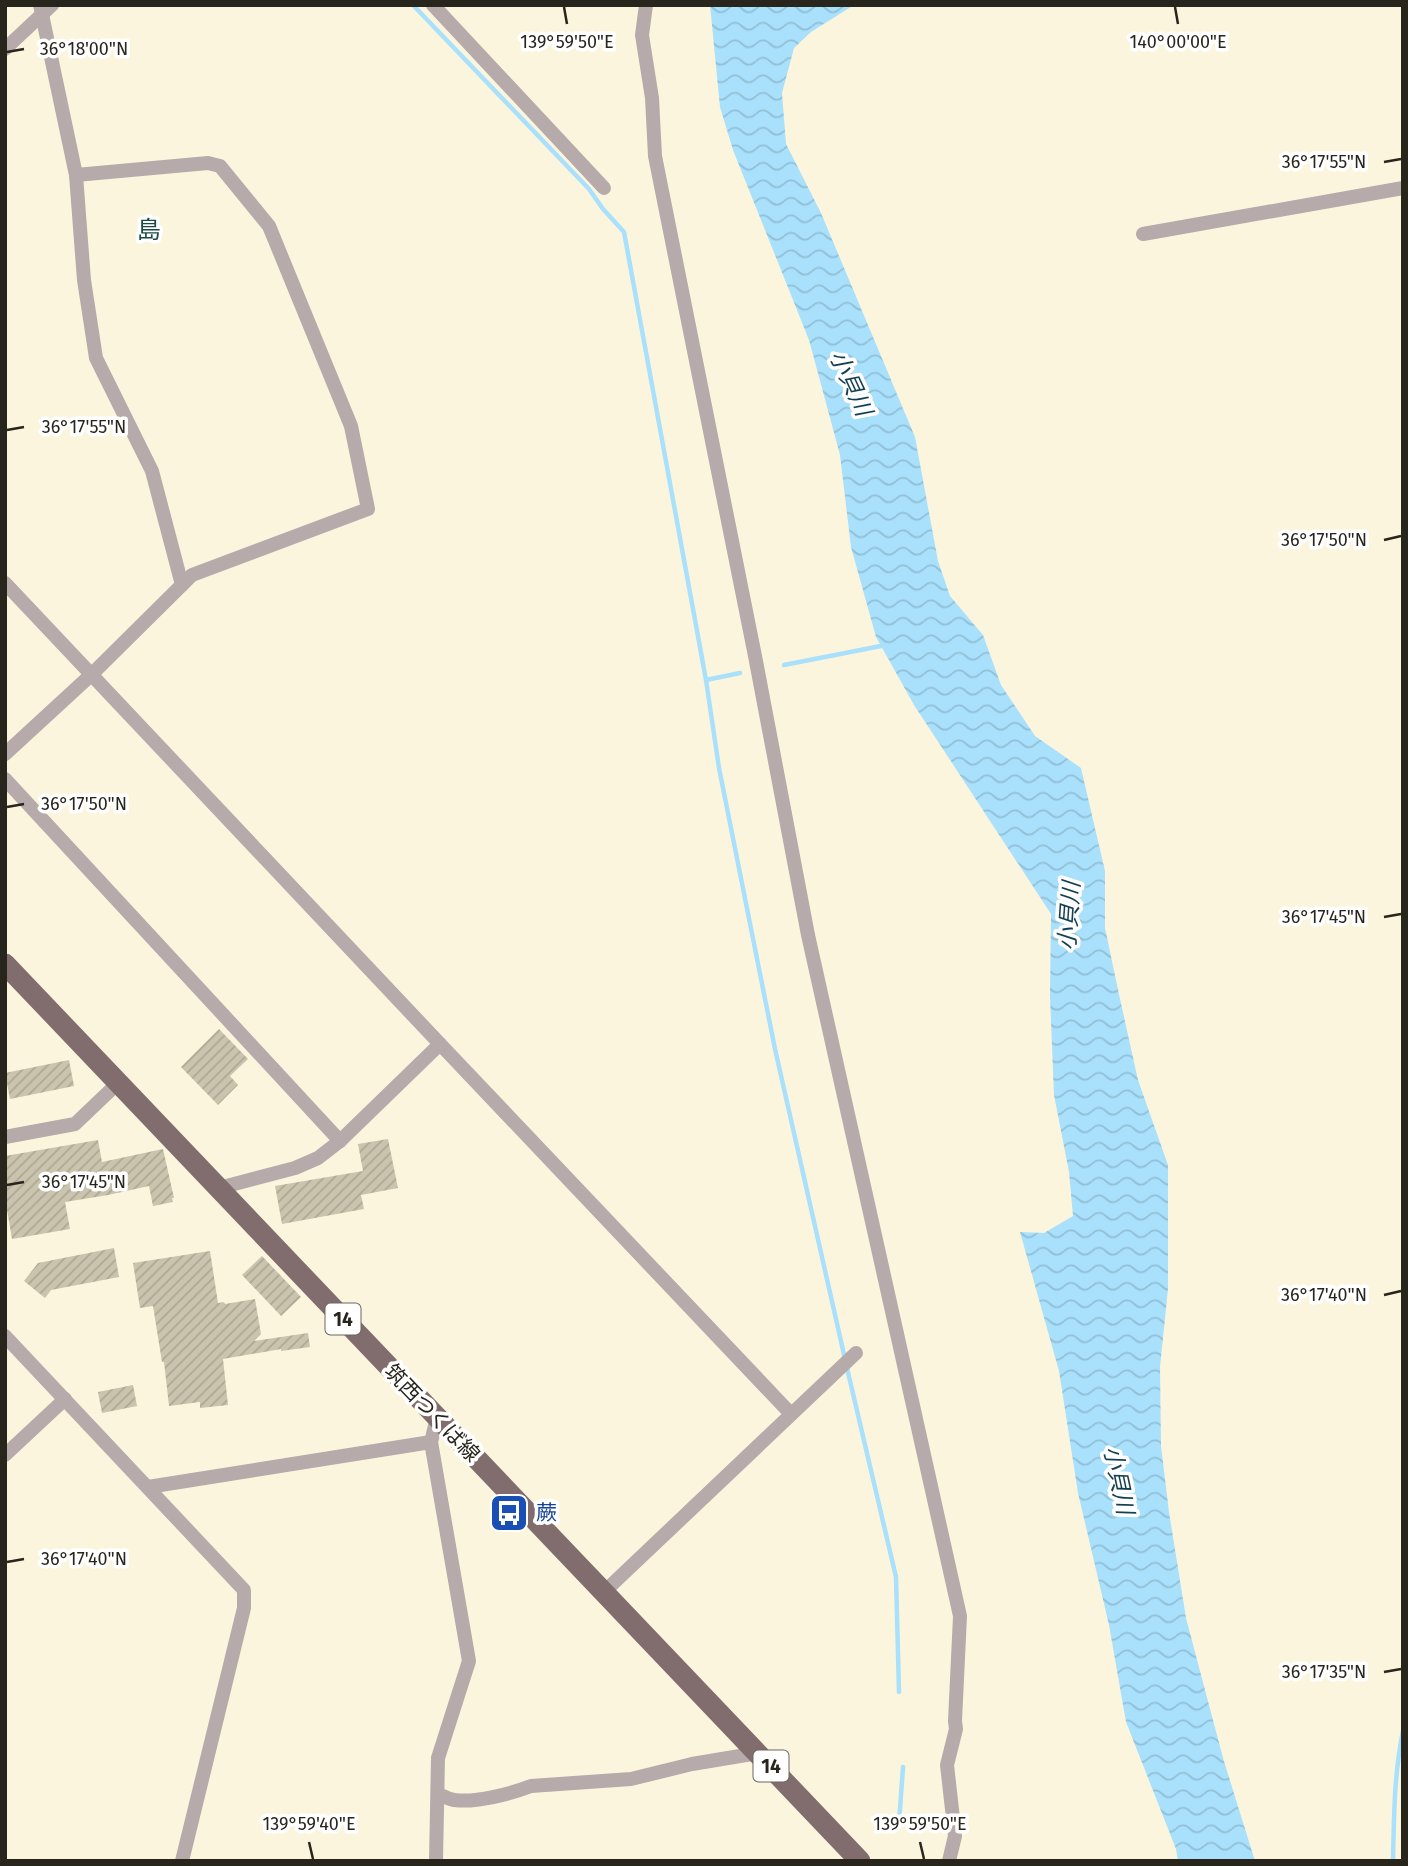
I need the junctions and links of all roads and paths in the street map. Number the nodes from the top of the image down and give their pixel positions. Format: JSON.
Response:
{"nodes":[{"id":1,"x":433,"y":5,"type":"edge"},
{"id":2,"x":646,"y":5,"type":"edge"},
{"id":3,"x":45,"y":9,"type":"edge"},
{"id":4,"x":5,"y":49,"type":"edge"},
{"id":5,"x":76,"y":175,"type":"junction"},
{"id":6,"x":604,"y":188,"type":"dead end"},
{"id":7,"x":1403,"y":188,"type":"edge"},
{"id":8,"x":1143,"y":234,"type":"dead end"},
{"id":9,"x":5,"y":583,"type":"edge"},
{"id":10,"x":182,"y":585,"type":"junction"},
{"id":11,"x":92,"y":674,"type":"junction"},
{"id":12,"x":5,"y":754,"type":"edge"},
{"id":13,"x":5,"y":779,"type":"edge"},
{"id":14,"x":5,"y":964,"type":"edge"},
{"id":15,"x":440,"y":1044,"type":"junction"},
{"id":16,"x":118,"y":1083,"type":"junction"},
{"id":17,"x":5,"y":1137,"type":"edge"},
{"id":18,"x":340,"y":1142,"type":"junction"},
{"id":19,"x":219,"y":1188,"type":"junction"},
{"id":20,"x":5,"y":1336,"type":"edge"},
{"id":21,"x":854,"y":1356,"type":"dead end"},
{"id":22,"x":65,"y":1399,"type":"junction"},
{"id":23,"x":791,"y":1414,"type":"junction"},
{"id":24,"x":437,"y":1418,"type":"junction"},
{"id":25,"x":430,"y":1442,"type":"junction"},
{"id":26,"x":5,"y":1455,"type":"edge"},
{"id":27,"x":148,"y":1487,"type":"junction"},
{"id":28,"x":604,"y":1592,"type":"junction"},
{"id":29,"x":758,"y":1752,"type":"junction"},
{"id":30,"x":438,"y":1794,"type":"junction"},
{"id":31,"x":182,"y":1861,"type":"edge"},
{"id":32,"x":436,"y":1861,"type":"edge"},
{"id":33,"x":860,"y":1861,"type":"edge"},
{"id":34,"x":949,"y":1861,"type":"edge"}],
"edges":[{"from":1,"to":6,"type":"street"},
{"from":2,"to":34,"type":"street"},
{"from":3,"to":4,"type":"street"},
{"from":3,"to":5,"type":"street"},
{"from":5,"to":10,"type":"street"},
{"from":5,"to":10,"type":"street"},
{"from":7,"to":8,"type":"street"},
{"from":9,"to":11,"type":"street"},
{"from":10,"to":11,"type":"street"},
{"from":11,"to":12,"type":"street"},
{"from":11,"to":15,"type":"street"},
{"from":13,"to":18,"type":"street"},
{"from":14,"to":16,"type":"main road","name":"筑西つくば線","number":"14"},
{"from":15,"to":18,"type":"street"},
{"from":15,"to":23,"type":"street"},
{"from":16,"to":17,"type":"street"},
{"from":16,"to":19,"type":"main road","name":"筑西つくば線","number":"14"},
{"from":18,"to":19,"type":"street"},
{"from":19,"to":24,"type":"main road","name":"筑西つくば線","number":"14"},
{"from":20,"to":22,"type":"street"},
{"from":21,"to":23,"type":"street"},
{"from":22,"to":26,"type":"street"},
{"from":22,"to":27,"type":"street"},
{"from":23,"to":28,"type":"street"},
{"from":24,"to":25,"type":"street"},
{"from":24,"to":28,"type":"main road","name":"筑西つくば線","number":"14"},
{"from":25,"to":27,"type":"street"},
{"from":25,"to":30,"type":"street"},
{"from":27,"to":31,"type":"street"},
{"from":28,"to":29,"type":"main road","name":"筑西つくば線","number":"14"},
{"from":29,"to":30,"type":"street"},
{"from":29,"to":33,"type":"main road","name":"筑西つくば線","number":"14"},
{"from":30,"to":32,"type":"street"}]}
